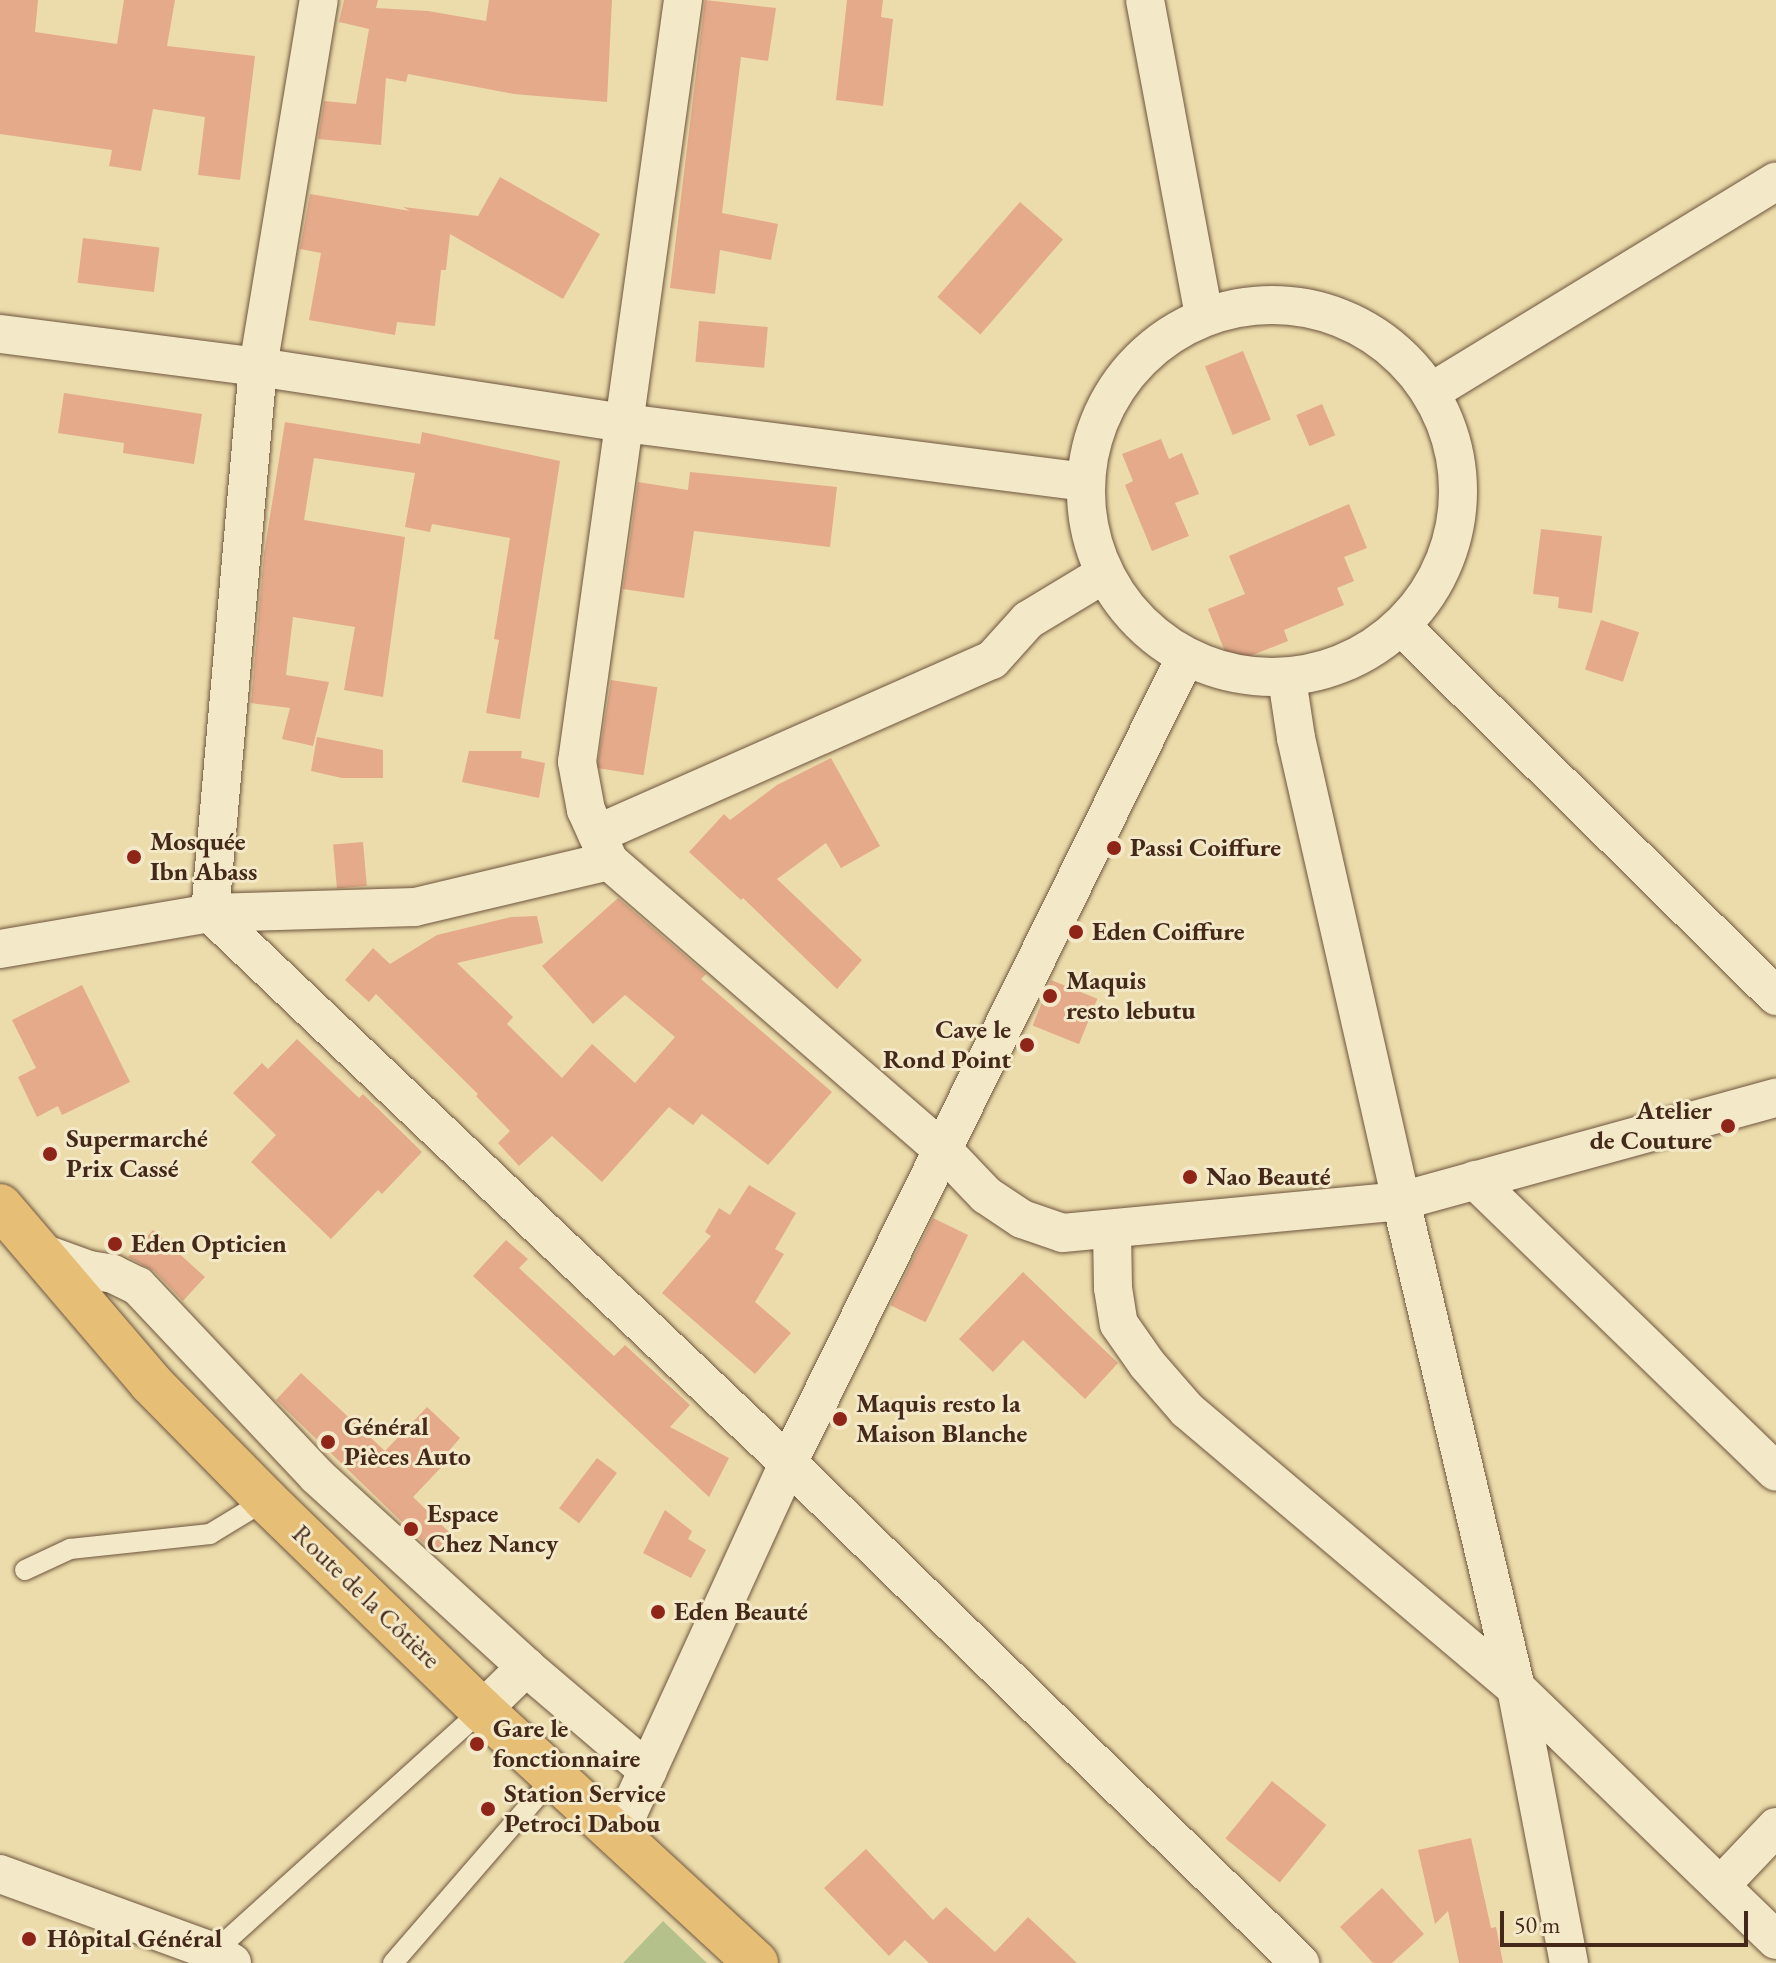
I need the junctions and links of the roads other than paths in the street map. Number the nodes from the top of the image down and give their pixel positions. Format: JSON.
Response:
{"nodes":[{"id":1,"x":319,"y":0,"type":"edge"},
{"id":2,"x":683,"y":0,"type":"edge"},
{"id":3,"x":1145,"y":0,"type":"edge"},
{"id":4,"x":1776,"y":181,"type":"edge"},
{"id":5,"x":1204,"y":316,"type":"junction"},
{"id":6,"x":0,"y":334,"type":"edge"},
{"id":7,"x":258,"y":367,"type":"junction"},
{"id":8,"x":1431,"y":392,"type":"junction"},
{"id":9,"x":625,"y":423,"type":"junction"},
{"id":10,"x":1085,"y":482,"type":"junction"},
{"id":11,"x":1104,"y":574,"type":"junction"},
{"id":12,"x":1403,"y":628,"type":"junction"},
{"id":13,"x":1185,"y":658,"type":"junction"},
{"id":14,"x":1287,"y":679,"type":"junction"},
{"id":15,"x":603,"y":848,"type":"junction"},
{"id":16,"x":210,"y":913,"type":"junction"},
{"id":17,"x":0,"y":949,"type":"edge"},
{"id":18,"x":1776,"y":996,"type":"edge"},
{"id":19,"x":1776,"y":1098,"type":"edge"},
{"id":20,"x":944,"y":1151,"type":"junction"},
{"id":21,"x":1475,"y":1180,"type":"junction"},
{"id":22,"x":1401,"y":1201,"type":"junction"},
{"id":23,"x":0,"y":1206,"type":"edge"},
{"id":24,"x":1112,"y":1230,"type":"junction"},
{"id":25,"x":39,"y":1252,"type":"junction"},
{"id":26,"x":192,"y":1348,"type":"junction"},
{"id":27,"x":151,"y":1383,"type":"junction"},
{"id":28,"x":788,"y":1463,"type":"junction"},
{"id":29,"x":1776,"y":1472,"type":"edge"},
{"id":30,"x":317,"y":1476,"type":"junction"},
{"id":31,"x":266,"y":1500,"type":"junction"},
{"id":32,"x":25,"y":1570,"type":"dead end"},
{"id":33,"x":526,"y":1667,"type":"junction"},
{"id":34,"x":1516,"y":1688,"type":"junction"},
{"id":35,"x":482,"y":1710,"type":"junction"},
{"id":36,"x":648,"y":1771,"type":"junction"},
{"id":37,"x":555,"y":1776,"type":"junction"},
{"id":38,"x":1776,"y":1827,"type":"edge"},
{"id":39,"x":618,"y":1835,"type":"junction"},
{"id":40,"x":0,"y":1874,"type":"edge"},
{"id":41,"x":1721,"y":1885,"type":"junction"},
{"id":42,"x":1776,"y":1940,"type":"edge"},
{"id":43,"x":223,"y":1958,"type":"edge"},
{"id":44,"x":393,"y":1963,"type":"edge"},
{"id":45,"x":756,"y":1963,"type":"edge"},
{"id":46,"x":1300,"y":1963,"type":"edge"},
{"id":47,"x":1569,"y":1963,"type":"edge"}],
"edges":[{"from":1,"to":7,"type":"street"},
{"from":2,"to":9,"type":"street"},
{"from":3,"to":5,"type":"street"},
{"from":4,"to":8,"type":"street"},
{"from":5,"to":8,"type":"street"},
{"from":5,"to":10,"type":"street"},
{"from":6,"to":7,"type":"street"},
{"from":7,"to":9,"type":"street"},
{"from":7,"to":16,"type":"street"},
{"from":8,"to":12,"type":"street"},
{"from":9,"to":10,"type":"street"},
{"from":9,"to":15,"type":"street"},
{"from":10,"to":11,"type":"street"},
{"from":11,"to":13,"type":"street"},
{"from":11,"to":15,"type":"street"},
{"from":12,"to":14,"type":"street"},
{"from":12,"to":18,"type":"street"},
{"from":13,"to":14,"type":"street"},
{"from":13,"to":20,"type":"street"},
{"from":14,"to":22,"type":"street"},
{"from":15,"to":16,"type":"street"},
{"from":15,"to":20,"type":"street"},
{"from":16,"to":17,"type":"street"},
{"from":16,"to":28,"type":"street"},
{"from":19,"to":21,"type":"street"},
{"from":20,"to":24,"type":"street"},
{"from":20,"to":28,"type":"street"},
{"from":21,"to":22,"type":"street"},
{"from":21,"to":29,"type":"street"},
{"from":22,"to":24,"type":"street"},
{"from":22,"to":34,"type":"street"},
{"from":23,"to":25,"type":"main road","name":"Route de la Côtière"},
{"from":24,"to":34,"type":"street"},
{"from":25,"to":26,"type":"street"},
{"from":25,"to":27,"type":"main road","name":"Route de la Côtière"},
{"from":26,"to":27,"type":"street"},
{"from":26,"to":30,"type":"street"},
{"from":27,"to":31,"type":"main road","name":"Route de la Côtière"},
{"from":28,"to":36,"type":"street"},
{"from":28,"to":46,"type":"street"},
{"from":30,"to":31,"type":"street"},
{"from":30,"to":33,"type":"street"},
{"from":31,"to":32,"type":"lane"},
{"from":31,"to":35,"type":"main road","name":"Route de la Côtière"},
{"from":33,"to":35,"type":"street"},
{"from":33,"to":36,"type":"street"},
{"from":34,"to":41,"type":"street"},
{"from":34,"to":47,"type":"street"},
{"from":35,"to":37,"type":"main road","name":"Route de la Côtière"},
{"from":35,"to":43,"type":"lane"},
{"from":36,"to":39,"type":"street"},
{"from":37,"to":39,"type":"main road","name":"Route de la Côtière"},
{"from":37,"to":44,"type":"lane"},
{"from":38,"to":41,"type":"street"},
{"from":39,"to":45,"type":"main road","name":"Route de la Côtière"},
{"from":40,"to":43,"type":"street"},
{"from":41,"to":42,"type":"street"}]}
